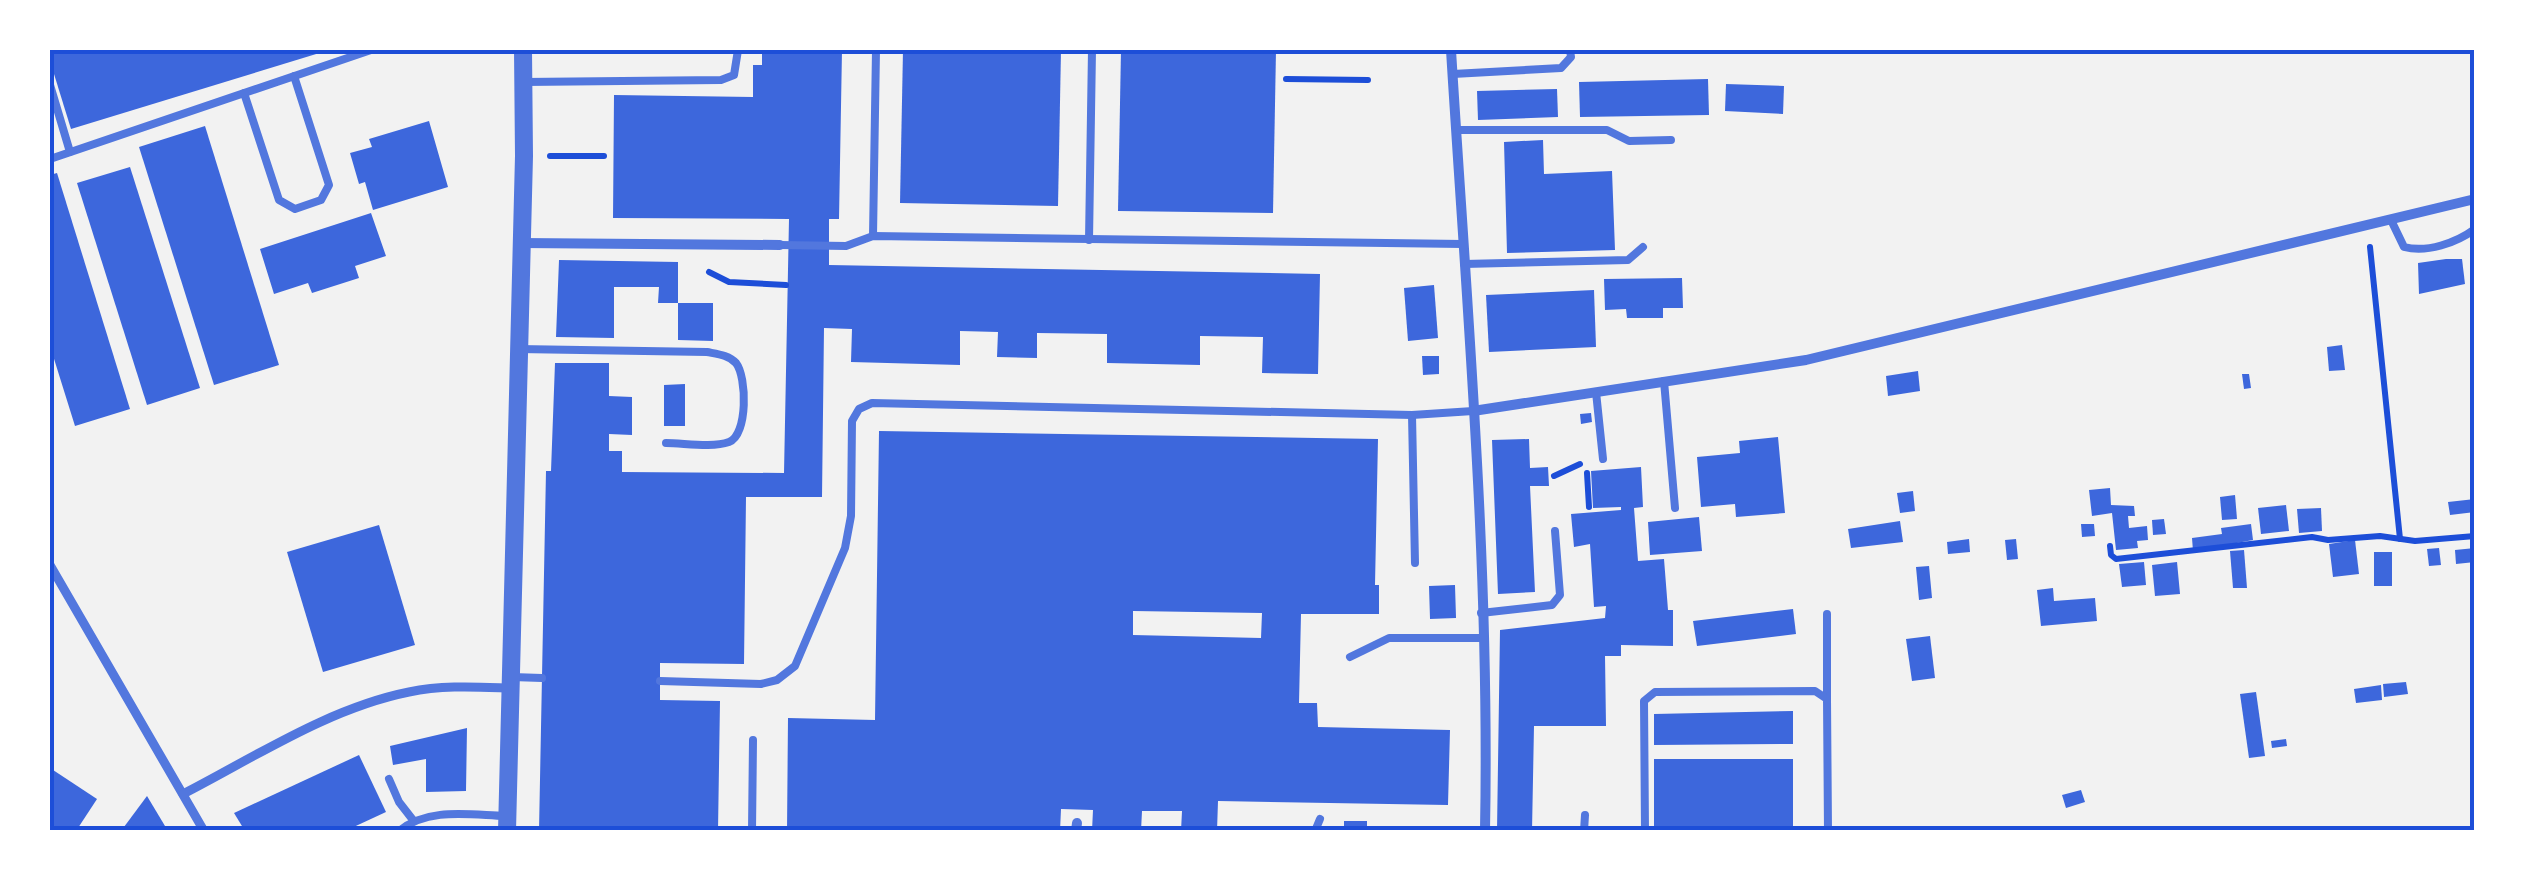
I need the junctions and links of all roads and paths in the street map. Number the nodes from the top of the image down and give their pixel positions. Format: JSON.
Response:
{"nodes":[{"id":1,"x":371,"y":50,"type":"edge"},
{"id":2,"x":523,"y":50,"type":"edge"},
{"id":3,"x":738,"y":50,"type":"edge"},
{"id":4,"x":876,"y":50,"type":"edge"},
{"id":5,"x":1092,"y":50,"type":"edge"},
{"id":6,"x":1451,"y":50,"type":"edge"},
{"id":7,"x":1570,"y":50,"type":"edge"},
{"id":8,"x":1453,"y":74,"type":"junction"},
{"id":9,"x":294,"y":76,"type":"junction"},
{"id":10,"x":1286,"y":79,"type":"dead end"},
{"id":11,"x":1368,"y":80,"type":"dead end"},
{"id":12,"x":524,"y":82,"type":"junction"},
{"id":13,"x":50,"y":86,"type":"edge"},
{"id":14,"x":244,"y":93,"type":"junction"},
{"id":15,"x":1456,"y":130,"type":"junction"},
{"id":16,"x":1671,"y":140,"type":"dead end"},
{"id":17,"x":70,"y":152,"type":"junction"},
{"id":18,"x":524,"y":156,"type":"junction"},
{"id":19,"x":604,"y":156,"type":"dead end"},
{"id":20,"x":50,"y":159,"type":"edge"},
{"id":21,"x":2475,"y":199,"type":"edge"},
{"id":22,"x":2390,"y":220,"type":"junction"},
{"id":23,"x":2368,"y":226,"type":"junction"},
{"id":24,"x":2475,"y":229,"type":"edge"},
{"id":25,"x":873,"y":236,"type":"junction"},
{"id":26,"x":1090,"y":240,"type":"junction"},
{"id":27,"x":521,"y":243,"type":"junction"},
{"id":28,"x":1463,"y":244,"type":"junction"},
{"id":29,"x":780,"y":245,"type":"joint"},
{"id":30,"x":1643,"y":247,"type":"dead end"},
{"id":31,"x":1465,"y":269,"type":"junction"},
{"id":32,"x":700,"y":272,"type":"dead end"},
{"id":33,"x":786,"y":285,"type":"dead end"},
{"id":34,"x":518,"y":349,"type":"junction"},
{"id":35,"x":1664,"y":381,"type":"junction"},
{"id":36,"x":1596,"y":392,"type":"junction"},
{"id":37,"x":1474,"y":410,"type":"junction"},
{"id":38,"x":1412,"y":414,"type":"junction"},
{"id":39,"x":666,"y":443,"type":"dead end"},
{"id":40,"x":1603,"y":459,"type":"dead end"},
{"id":41,"x":1587,"y":461,"type":"dead end"},
{"id":42,"x":1588,"y":507,"type":"dead end"},
{"id":43,"x":1675,"y":508,"type":"dead end"},
{"id":44,"x":1555,"y":531,"type":"dead end"},
{"id":45,"x":2475,"y":536,"type":"edge"},
{"id":46,"x":2400,"y":539,"type":"junction"},
{"id":47,"x":2110,"y":546,"type":"dead end"},
{"id":48,"x":1415,"y":563,"type":"dead end"},
{"id":49,"x":50,"y":565,"type":"edge"},
{"id":50,"x":1481,"y":613,"type":"junction"},
{"id":51,"x":1827,"y":614,"type":"dead end"},
{"id":52,"x":1482,"y":638,"type":"junction"},
{"id":53,"x":1350,"y":658,"type":"dead end"},
{"id":54,"x":542,"y":678,"type":"dead end"},
{"id":55,"x":660,"y":681,"type":"dead end"},
{"id":56,"x":510,"y":683,"type":"junction"},
{"id":57,"x":1828,"y":698,"type":"junction"},
{"id":58,"x":752,"y":740,"type":"dead end"},
{"id":59,"x":389,"y":779,"type":"dead end"},
{"id":60,"x":183,"y":794,"type":"junction"},
{"id":61,"x":1584,"y":815,"type":"dead end"},
{"id":62,"x":1320,"y":819,"type":"dead end"},
{"id":63,"x":413,"y":820,"type":"junction"},
{"id":64,"x":507,"y":824,"type":"edge"},
{"id":65,"x":204,"y":831,"type":"edge"},
{"id":66,"x":400,"y":831,"type":"edge"},
{"id":67,"x":752,"y":831,"type":"edge"},
{"id":68,"x":1315,"y":831,"type":"edge"},
{"id":69,"x":1485,"y":831,"type":"edge"},
{"id":70,"x":1584,"y":831,"type":"edge"},
{"id":71,"x":1644,"y":831,"type":"edge"},
{"id":72,"x":1828,"y":831,"type":"edge"}],
"edges":[{"from":1,"to":9,"type":"lane"},
{"from":2,"to":12,"type":"street"},
{"from":3,"to":12,"type":"lane"},
{"from":4,"to":25,"type":"lane"},
{"from":5,"to":26,"type":"lane"},
{"from":6,"to":8,"type":"street"},
{"from":7,"to":8,"type":"lane"},
{"from":8,"to":15,"type":"street"},
{"from":9,"to":14,"type":"lane"},
{"from":9,"to":14,"type":"lane"},
{"from":10,"to":11,"type":"path"},
{"from":12,"to":18,"type":"street"},
{"from":13,"to":17,"type":"lane"},
{"from":14,"to":17,"type":"lane"},
{"from":15,"to":16,"type":"lane"},
{"from":15,"to":28,"type":"street"},
{"from":17,"to":20,"type":"lane"},
{"from":18,"to":19,"type":"path"},
{"from":18,"to":27,"type":"street"},
{"from":21,"to":22,"type":"street"},
{"from":22,"to":23,"type":"street"},
{"from":22,"to":24,"type":"lane"},
{"from":23,"to":35,"type":"street"},
{"from":23,"to":46,"type":"path"},
{"from":25,"to":26,"type":"lane"},
{"from":25,"to":29,"type":"lane"},
{"from":26,"to":28,"type":"lane"},
{"from":27,"to":29,"type":"street"},
{"from":27,"to":34,"type":"street"},
{"from":28,"to":31,"type":"street"},
{"from":30,"to":31,"type":"lane"},
{"from":31,"to":37,"type":"street"},
{"from":32,"to":33,"type":"path"},
{"from":34,"to":39,"type":"lane"},
{"from":34,"to":56,"type":"street"},
{"from":35,"to":36,"type":"street"},
{"from":35,"to":43,"type":"lane"},
{"from":36,"to":37,"type":"street"},
{"from":36,"to":40,"type":"lane"},
{"from":37,"to":38,"type":"lane"},
{"from":37,"to":50,"type":"street"},
{"from":38,"to":48,"type":"lane"},
{"from":38,"to":55,"type":"lane"},
{"from":41,"to":42,"type":"path"},
{"from":44,"to":50,"type":"lane"},
{"from":45,"to":46,"type":"path"},
{"from":46,"to":47,"type":"path"},
{"from":49,"to":60,"type":"street"},
{"from":50,"to":52,"type":"street"},
{"from":51,"to":57,"type":"lane"},
{"from":52,"to":53,"type":"lane"},
{"from":52,"to":69,"type":"street"},
{"from":54,"to":56,"type":"lane"},
{"from":56,"to":60,"type":"street"},
{"from":56,"to":64,"type":"street"},
{"from":57,"to":71,"type":"lane"},
{"from":57,"to":72,"type":"lane"},
{"from":58,"to":67,"type":"lane"},
{"from":59,"to":63,"type":"lane"},
{"from":60,"to":65,"type":"street"},
{"from":61,"to":70,"type":"lane"},
{"from":62,"to":68,"type":"lane"},
{"from":63,"to":64,"type":"lane"},
{"from":63,"to":66,"type":"lane"}]}
